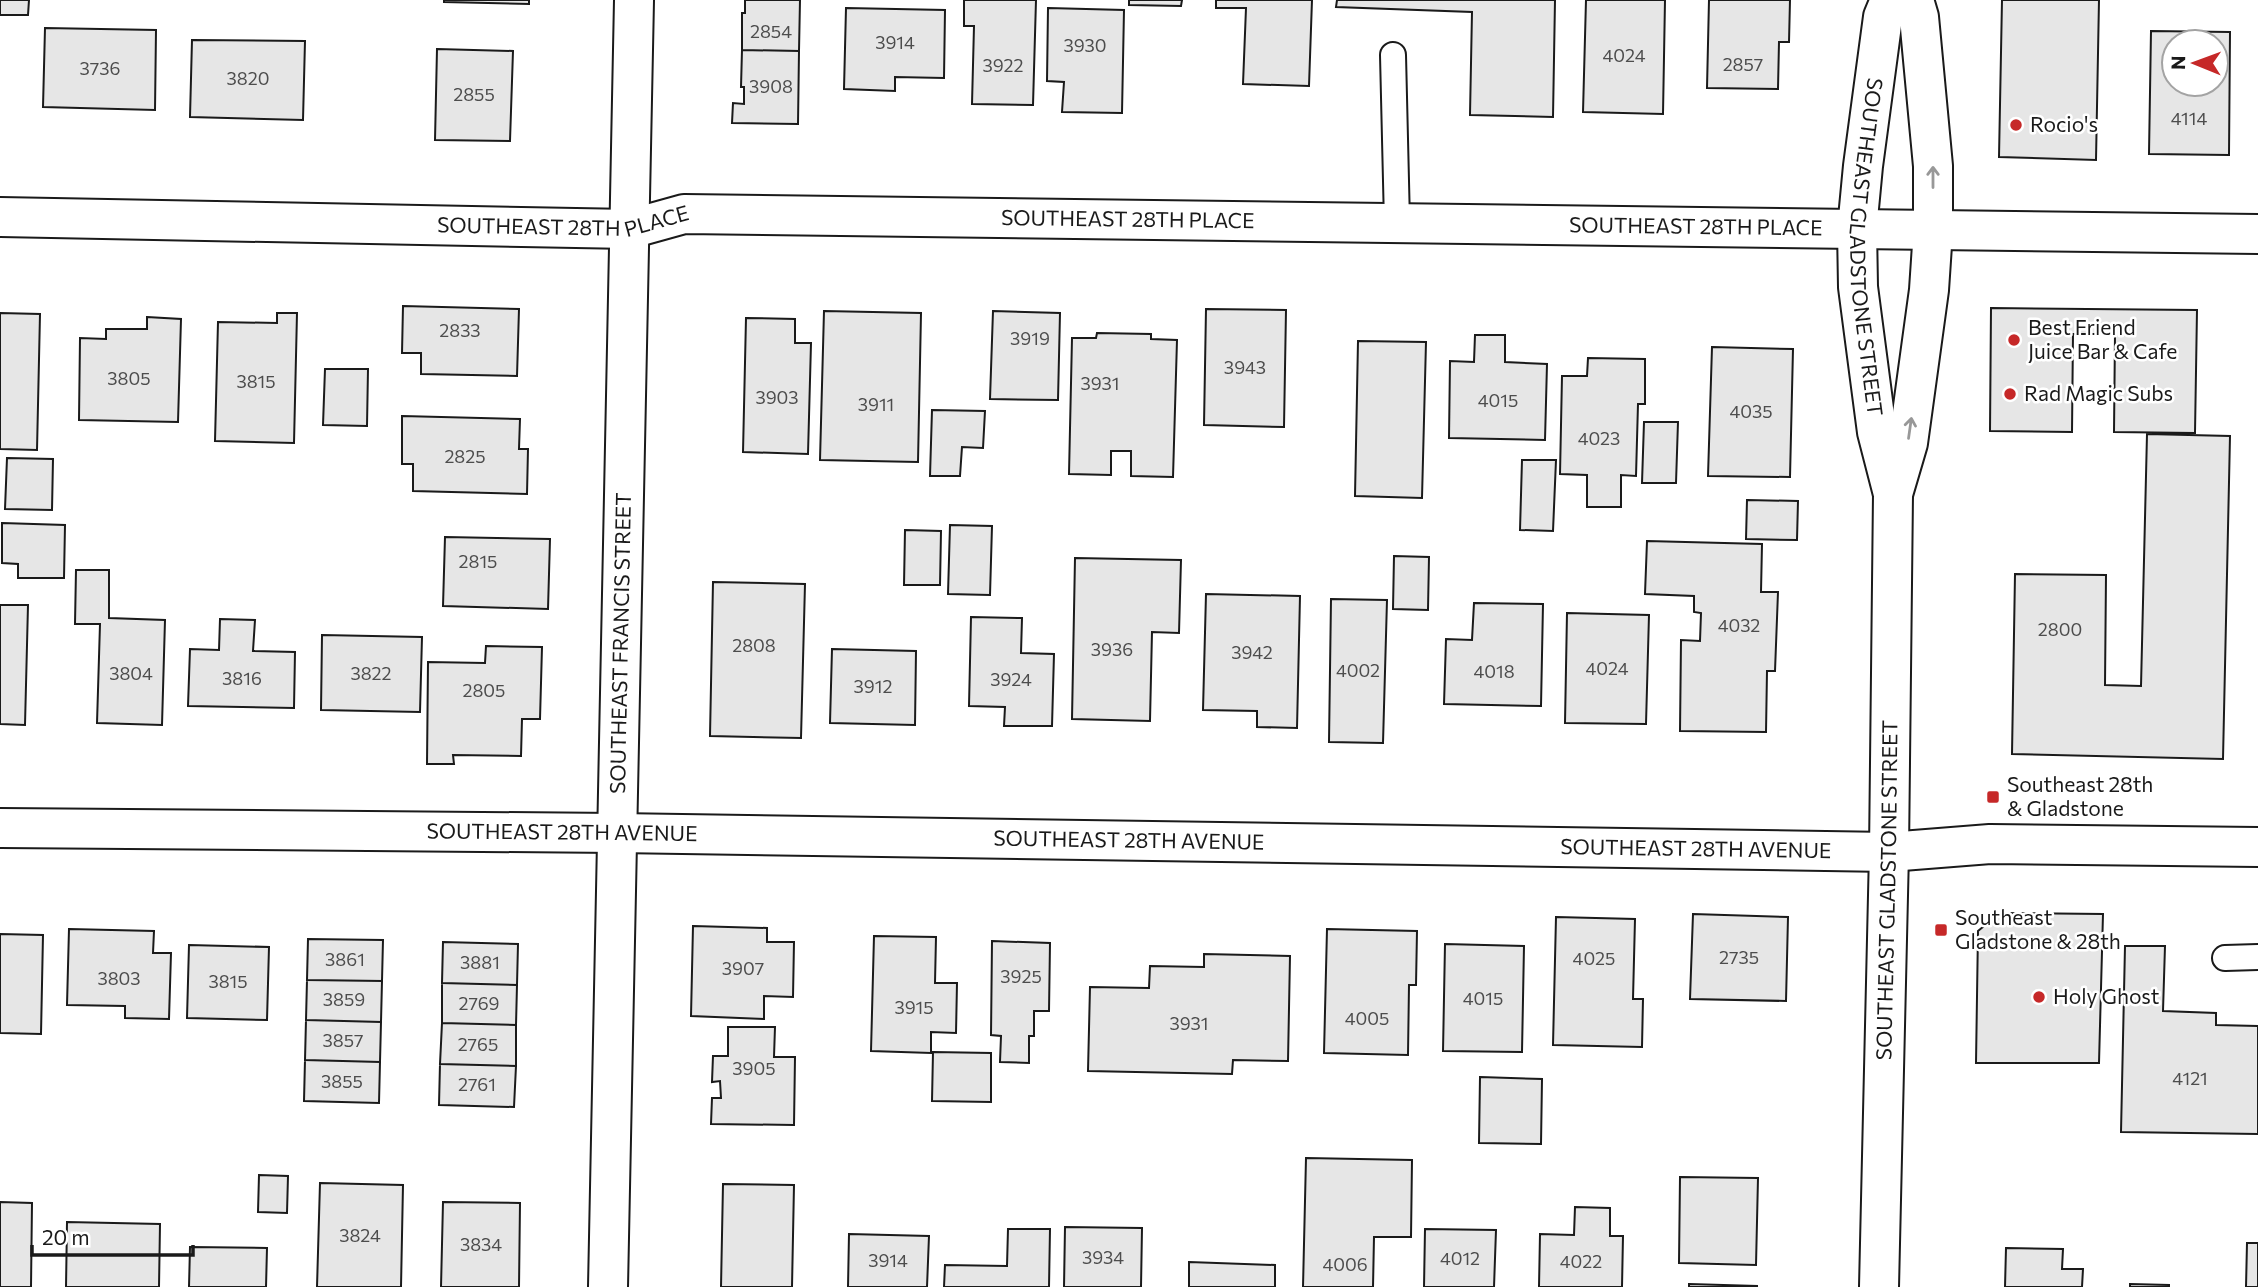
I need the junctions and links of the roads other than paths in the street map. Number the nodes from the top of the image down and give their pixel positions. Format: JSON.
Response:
{"nodes":[{"id":1,"x":634,"y":0,"type":"edge"},
{"id":2,"x":1890,"y":0,"type":"edge"},
{"id":3,"x":1914,"y":0,"type":"edge"},
{"id":4,"x":1393,"y":55,"type":"dead end"},
{"id":5,"x":0,"y":217,"type":"edge"},
{"id":6,"x":1397,"y":223,"type":"junction"},
{"id":7,"x":630,"y":229,"type":"junction"},
{"id":8,"x":1857,"y":229,"type":"junction"},
{"id":9,"x":1933,"y":230,"type":"junction"},
{"id":10,"x":2258,"y":234,"type":"edge"},
{"id":11,"x":1893,"y":494,"type":"junction"},
{"id":12,"x":0,"y":828,"type":"edge"},
{"id":13,"x":617,"y":834,"type":"junction"},
{"id":14,"x":2258,"y":847,"type":"edge"},
{"id":15,"x":1889,"y":852,"type":"junction"},
{"id":16,"x":2258,"y":957,"type":"edge"},
{"id":17,"x":2225,"y":958,"type":"dead end"},
{"id":18,"x":608,"y":1287,"type":"edge"},
{"id":19,"x":1879,"y":1287,"type":"edge"}],
"edges":[{"from":1,"to":7,"type":"street","name":"SOUTHEAST FRANCIS STREET"},
{"from":2,"to":8,"type":"street","name":"SOUTHEAST GLADSTONE STREET"},
{"from":9,"to":3,"type":"street","name":"SOUTHEAST GLADSTONE STREET","one_way":true},
{"from":4,"to":6,"type":"lane"},
{"from":5,"to":7,"type":"street","name":"SOUTHEAST 28TH PLACE"},
{"from":6,"to":7,"type":"street","name":"SOUTHEAST 28TH PLACE"},
{"from":6,"to":8,"type":"street","name":"SOUTHEAST 28TH PLACE"},
{"from":7,"to":13,"type":"street","name":"SOUTHEAST FRANCIS STREET"},
{"from":8,"to":9,"type":"street","name":"SOUTHEAST 28TH PLACE"},
{"from":8,"to":11,"type":"street","name":"SOUTHEAST GLADSTONE STREET"},
{"from":9,"to":10,"type":"street","name":"SOUTHEAST 28TH PLACE"},
{"from":11,"to":9,"type":"street","name":"SOUTHEAST GLADSTONE STREET","one_way":true},
{"from":11,"to":15,"type":"street","name":"SOUTHEAST GLADSTONE STREET"},
{"from":12,"to":13,"type":"street","name":"SOUTHEAST 28TH AVENUE"},
{"from":13,"to":15,"type":"street","name":"SOUTHEAST 28TH AVENUE"},
{"from":13,"to":18,"type":"street","name":"SOUTHEAST FRANCIS STREET"},
{"from":14,"to":15,"type":"street","name":"SOUTHEAST 28TH AVENUE"},
{"from":15,"to":19,"type":"street","name":"SOUTHEAST GLADSTONE STREET"},
{"from":16,"to":17,"type":"lane"}]}
